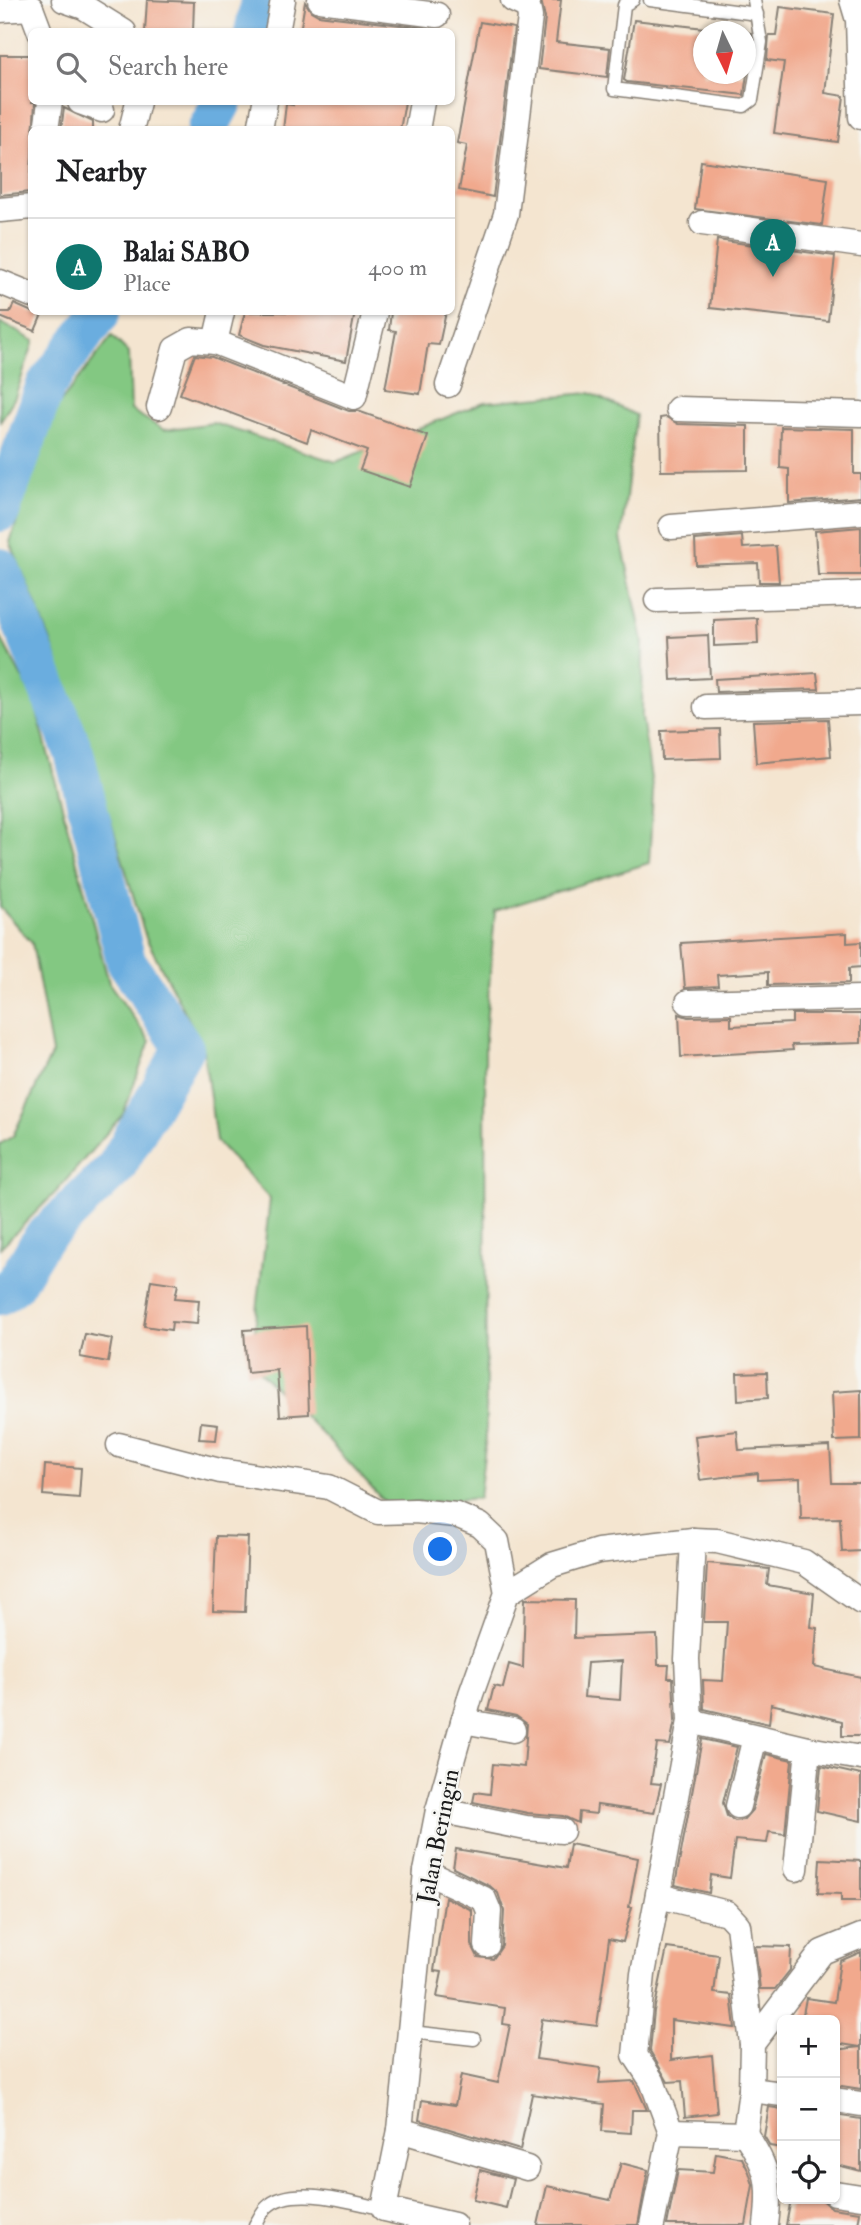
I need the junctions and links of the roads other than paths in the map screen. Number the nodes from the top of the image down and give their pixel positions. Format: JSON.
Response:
{"nodes":[{"id":1,"x":64,"y":0,"type":"edge"},
{"id":2,"x":283,"y":0,"type":"edge"},
{"id":3,"x":320,"y":0,"type":"edge"},
{"id":4,"x":513,"y":0,"type":"edge"},
{"id":5,"x":633,"y":0,"type":"edge"},
{"id":6,"x":650,"y":0,"type":"edge"},
{"id":7,"x":754,"y":0,"type":"edge"},
{"id":8,"x":33,"y":4,"type":"edge"},
{"id":9,"x":0,"y":10,"type":"edge"},
{"id":10,"x":857,"y":12,"type":"edge"},
{"id":11,"x":757,"y":14,"type":"junction"},
{"id":12,"x":440,"y":15,"type":"edge"},
{"id":13,"x":39,"y":28,"type":"edge"},
{"id":14,"x":118,"y":28,"type":"edge"},
{"id":15,"x":279,"y":28,"type":"edge"},
{"id":16,"x":50,"y":105,"type":"edge"},
{"id":17,"x":137,"y":105,"type":"edge"},
{"id":18,"x":264,"y":105,"type":"edge"},
{"id":19,"x":421,"y":105,"type":"edge"},
{"id":20,"x":861,"y":117,"type":"edge"},
{"id":21,"x":47,"y":126,"type":"edge"},
{"id":22,"x":132,"y":126,"type":"edge"},
{"id":23,"x":261,"y":126,"type":"edge"},
{"id":24,"x":418,"y":126,"type":"edge"},
{"id":25,"x":28,"y":207,"type":"edge"},
{"id":26,"x":0,"y":210,"type":"edge"},
{"id":27,"x":702,"y":223,"type":"dead end"},
{"id":28,"x":861,"y":245,"type":"edge"},
{"id":29,"x":0,"y":282,"type":"edge"},
{"id":30,"x":28,"y":294,"type":"edge"},
{"id":31,"x":221,"y":315,"type":"edge"},
{"id":32,"x":374,"y":315,"type":"edge"},
{"id":33,"x":215,"y":342,"type":"junction"},
{"id":34,"x":448,"y":385,"type":"dead end"},
{"id":35,"x":159,"y":407,"type":"dead end"},
{"id":36,"x":678,"y":409,"type":"dead end"},
{"id":37,"x":861,"y":414,"type":"edge"},
{"id":38,"x":861,"y":512,"type":"edge"},
{"id":39,"x":671,"y":527,"type":"dead end"},
{"id":40,"x":861,"y":594,"type":"edge"},
{"id":41,"x":657,"y":600,"type":"dead end"},
{"id":42,"x":861,"y":703,"type":"edge"},
{"id":43,"x":706,"y":707,"type":"dead end"},
{"id":44,"x":861,"y":998,"type":"edge"},
{"id":45,"x":688,"y":1002,"type":"dead end"},
{"id":46,"x":119,"y":1445,"type":"dead end"},
{"id":47,"x":693,"y":1540,"type":"junction"},
{"id":48,"x":507,"y":1593,"type":"junction"},
{"id":49,"x":861,"y":1602,"type":"edge"},
{"id":50,"x":463,"y":1721,"type":"junction"},
{"id":51,"x":690,"y":1721,"type":"junction"},
{"id":52,"x":513,"y":1730,"type":"dead end"},
{"id":53,"x":755,"y":1737,"type":"junction"},
{"id":54,"x":808,"y":1749,"type":"junction"},
{"id":55,"x":861,"y":1758,"type":"edge"},
{"id":56,"x":738,"y":1806,"type":"dead end"},
{"id":57,"x":438,"y":1810,"type":"junction"},
{"id":58,"x":562,"y":1831,"type":"dead end"},
{"id":59,"x":796,"y":1869,"type":"dead end"},
{"id":60,"x":426,"y":1872,"type":"junction"},
{"id":61,"x":659,"y":1896,"type":"junction"},
{"id":62,"x":861,"y":1936,"type":"edge"},
{"id":63,"x":487,"y":1945,"type":"dead end"},
{"id":64,"x":411,"y":2032,"type":"junction"},
{"id":65,"x":474,"y":2039,"type":"dead end"},
{"id":66,"x":752,"y":2044,"type":"junction"},
{"id":67,"x":751,"y":2090,"type":"junction"},
{"id":68,"x":777,"y":2093,"type":"edge"},
{"id":69,"x":840,"y":2101,"type":"edge"},
{"id":70,"x":861,"y":2104,"type":"edge"},
{"id":71,"x":400,"y":2130,"type":"junction"},
{"id":72,"x":671,"y":2132,"type":"junction"},
{"id":73,"x":745,"y":2134,"type":"junction"},
{"id":74,"x":527,"y":2168,"type":"dead end"},
{"id":75,"x":776,"y":2186,"type":"edge"},
{"id":76,"x":840,"y":2194,"type":"edge"},
{"id":77,"x":861,"y":2197,"type":"edge"},
{"id":78,"x":384,"y":2209,"type":"junction"},
{"id":79,"x":255,"y":2225,"type":"edge"},
{"id":80,"x":454,"y":2225,"type":"edge"},
{"id":81,"x":652,"y":2225,"type":"edge"},
{"id":82,"x":766,"y":2225,"type":"edge"}],
"edges":[{"from":1,"to":14,"type":"street"},
{"from":2,"to":15,"type":"street"},
{"from":3,"to":12,"type":"street"},
{"from":4,"to":34,"type":"street"},
{"from":5,"to":11,"type":"lane"},
{"from":6,"to":11,"type":"lane"},
{"from":7,"to":11,"type":"lane"},
{"from":8,"to":9,"type":"street"},
{"from":8,"to":13,"type":"street"},
{"from":10,"to":20,"type":"street"},
{"from":16,"to":21,"type":"street"},
{"from":17,"to":22,"type":"street"},
{"from":18,"to":23,"type":"street"},
{"from":19,"to":24,"type":"street"},
{"from":25,"to":26,"type":"street"},
{"from":27,"to":28,"type":"street"},
{"from":29,"to":30,"type":"street"},
{"from":31,"to":33,"type":"street"},
{"from":32,"to":33,"type":"street"},
{"from":33,"to":35,"type":"street"},
{"from":36,"to":37,"type":"street"},
{"from":38,"to":39,"type":"street"},
{"from":40,"to":41,"type":"street"},
{"from":42,"to":43,"type":"street"},
{"from":44,"to":45,"type":"street"},
{"from":46,"to":48,"type":"street"},
{"from":47,"to":48,"type":"street"},
{"from":47,"to":49,"type":"street"},
{"from":47,"to":51,"type":"street"},
{"from":48,"to":50,"type":"street","name":"Jalan Beringin"},
{"from":50,"to":52,"type":"street"},
{"from":50,"to":57,"type":"street","name":"Jalan Beringin"},
{"from":51,"to":53,"type":"street"},
{"from":51,"to":61,"type":"street"},
{"from":53,"to":54,"type":"street"},
{"from":53,"to":56,"type":"street"},
{"from":54,"to":55,"type":"street"},
{"from":54,"to":59,"type":"street"},
{"from":57,"to":58,"type":"street"},
{"from":57,"to":60,"type":"street","name":"Jalan Beringin"},
{"from":60,"to":63,"type":"street"},
{"from":60,"to":64,"type":"street","name":"Jalan Beringin"},
{"from":61,"to":66,"type":"street"},
{"from":61,"to":72,"type":"street"},
{"from":62,"to":66,"type":"street"},
{"from":64,"to":65,"type":"lane"},
{"from":64,"to":71,"type":"street","name":"Jalan Beringin"},
{"from":66,"to":67,"type":"street"},
{"from":67,"to":68,"type":"street"},
{"from":67,"to":73,"type":"street"},
{"from":69,"to":70,"type":"street"},
{"from":71,"to":74,"type":"street"},
{"from":71,"to":78,"type":"street","name":"Jalan Beringin"},
{"from":72,"to":73,"type":"street"},
{"from":72,"to":81,"type":"street"},
{"from":73,"to":75,"type":"street"},
{"from":75,"to":82,"type":"street"},
{"from":76,"to":77,"type":"street"},
{"from":78,"to":79,"type":"lane"},
{"from":78,"to":80,"type":"street"}]}
